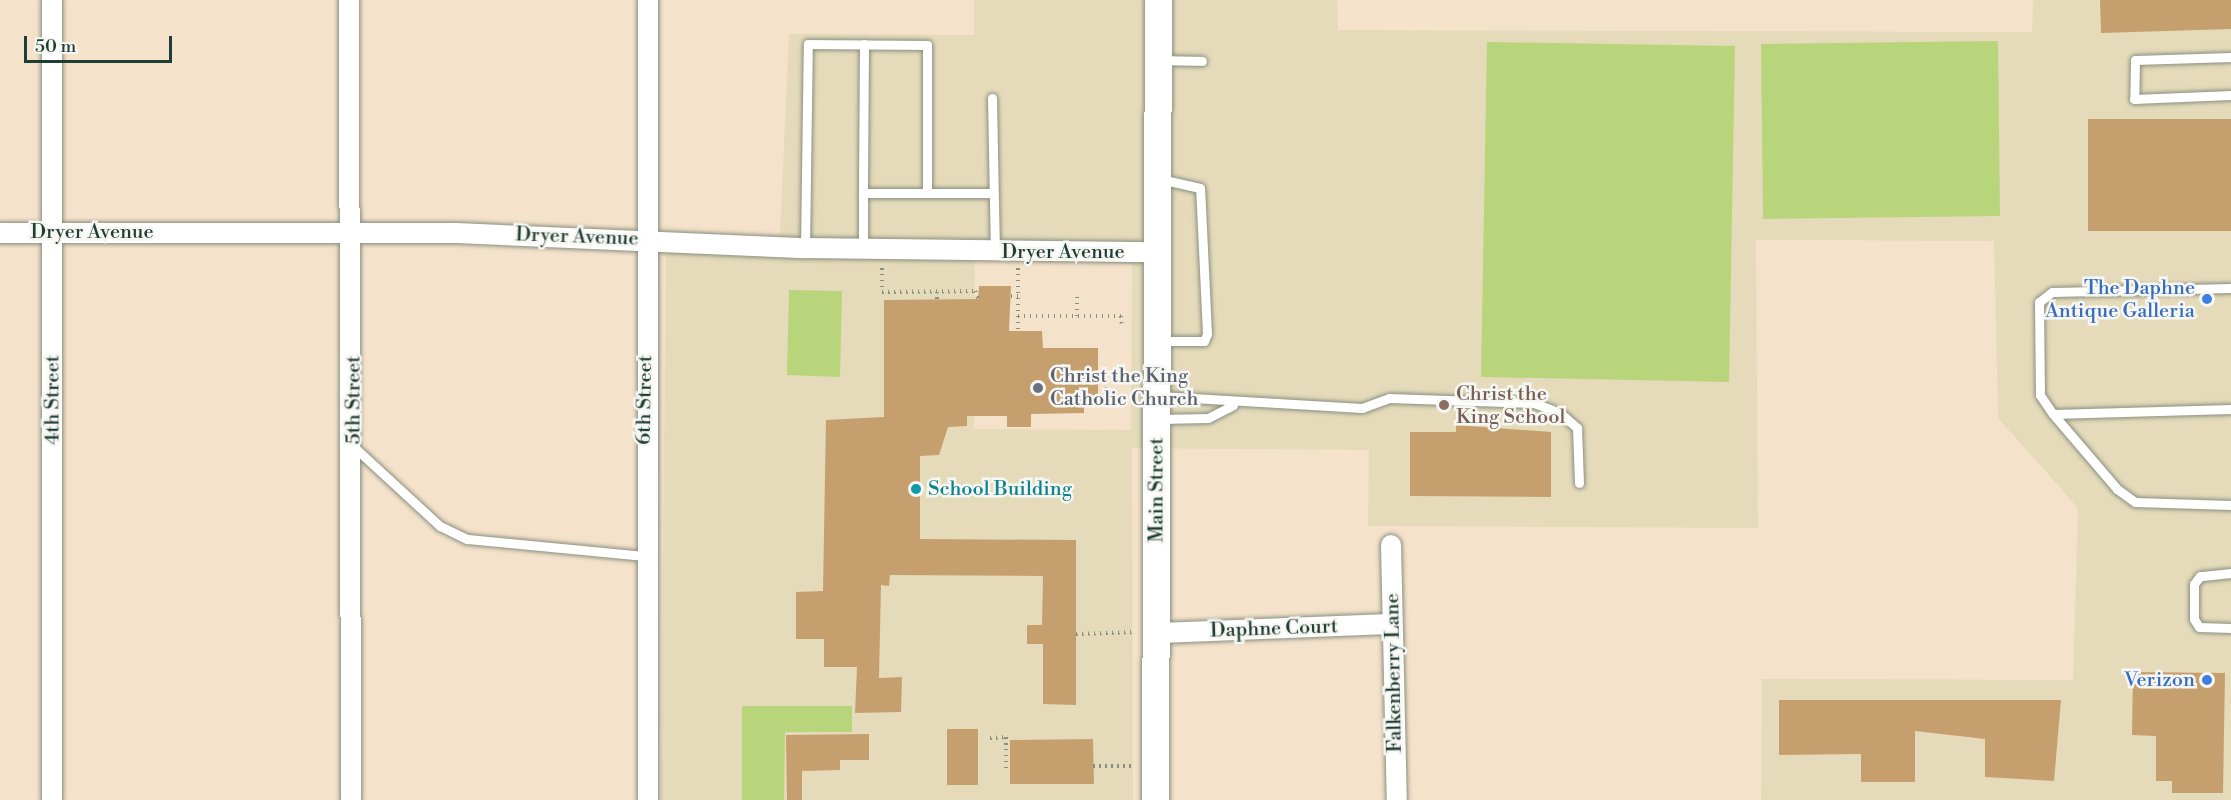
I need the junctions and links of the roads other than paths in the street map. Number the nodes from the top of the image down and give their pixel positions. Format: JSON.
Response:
{"nodes":[{"id":1,"x":52,"y":0,"type":"edge"},
{"id":2,"x":349,"y":0,"type":"edge"},
{"id":3,"x":648,"y":0,"type":"edge"},
{"id":4,"x":1158,"y":0,"type":"edge"},
{"id":5,"x":864,"y":44,"type":"junction"},
{"id":6,"x":2231,"y":57,"type":"edge"},
{"id":7,"x":1158,"y":60,"type":"junction"},
{"id":8,"x":1202,"y":61,"type":"dead end"},
{"id":9,"x":2231,"y":95,"type":"edge"},
{"id":10,"x":992,"y":98,"type":"dead end"},
{"id":11,"x":1158,"y":179,"type":"junction"},
{"id":12,"x":863,"y":193,"type":"junction"},
{"id":13,"x":927,"y":193,"type":"junction"},
{"id":14,"x":991,"y":193,"type":"junction"},
{"id":15,"x":56,"y":231,"type":"junction"},
{"id":16,"x":0,"y":233,"type":"edge"},
{"id":17,"x":349,"y":235,"type":"junction"},
{"id":18,"x":648,"y":240,"type":"junction"},
{"id":19,"x":805,"y":248,"type":"junction"},
{"id":20,"x":873,"y":249,"type":"junction"},
{"id":21,"x":994,"y":251,"type":"junction"},
{"id":22,"x":1155,"y":252,"type":"junction"},
{"id":23,"x":2231,"y":288,"type":"edge"},
{"id":24,"x":1157,"y":341,"type":"junction"},
{"id":25,"x":1233,"y":405,"type":"junction"},
{"id":26,"x":1157,"y":408,"type":"junction"},
{"id":27,"x":2231,"y":409,"type":"edge"},
{"id":28,"x":2053,"y":414,"type":"junction"},
{"id":29,"x":354,"y":447,"type":"junction"},
{"id":30,"x":1579,"y":483,"type":"dead end"},
{"id":31,"x":2231,"y":505,"type":"edge"},
{"id":32,"x":1391,"y":545,"type":"dead end"},
{"id":33,"x":645,"y":556,"type":"junction"},
{"id":34,"x":2231,"y":573,"type":"edge"},
{"id":35,"x":1392,"y":624,"type":"junction"},
{"id":36,"x":2231,"y":628,"type":"edge"},
{"id":37,"x":1146,"y":633,"type":"junction"},
{"id":38,"x":52,"y":800,"type":"edge"},
{"id":39,"x":351,"y":800,"type":"edge"},
{"id":40,"x":648,"y":800,"type":"edge"},
{"id":41,"x":1155,"y":800,"type":"edge"},
{"id":42,"x":1398,"y":800,"type":"edge"}],
"edges":[{"from":1,"to":15,"type":"street","name":"4th Street"},
{"from":2,"to":17,"type":"street","name":"5th Street"},
{"from":3,"to":18,"type":"street","name":"6th Street"},
{"from":4,"to":7,"type":"main road","name":"Main Street"},
{"from":5,"to":12,"type":"lane"},
{"from":5,"to":13,"type":"lane"},
{"from":5,"to":19,"type":"lane"},
{"from":6,"to":9,"type":"lane"},
{"from":7,"to":8,"type":"lane"},
{"from":7,"to":11,"type":"main road","name":"Main Street"},
{"from":10,"to":14,"type":"lane"},
{"from":11,"to":22,"type":"main road","name":"Main Street"},
{"from":11,"to":24,"type":"lane"},
{"from":12,"to":13,"type":"lane"},
{"from":12,"to":20,"type":"lane"},
{"from":13,"to":14,"type":"lane"},
{"from":14,"to":21,"type":"lane"},
{"from":15,"to":16,"type":"street","name":"Dryer Avenue"},
{"from":15,"to":17,"type":"street","name":"Dryer Avenue"},
{"from":15,"to":38,"type":"street","name":"4th Street"},
{"from":17,"to":18,"type":"street","name":"Dryer Avenue"},
{"from":17,"to":29,"type":"street","name":"5th Street"},
{"from":18,"to":19,"type":"street","name":"Dryer Avenue"},
{"from":18,"to":33,"type":"street","name":"6th Street"},
{"from":19,"to":20,"type":"street","name":"Dryer Avenue"},
{"from":20,"to":21,"type":"street","name":"Dryer Avenue"},
{"from":21,"to":22,"type":"street","name":"Dryer Avenue"},
{"from":22,"to":24,"type":"main road","name":"Main Street"},
{"from":23,"to":28,"type":"lane"},
{"from":24,"to":26,"type":"main road","name":"Main Street"},
{"from":25,"to":26,"type":"lane"},
{"from":25,"to":26,"type":"lane"},
{"from":25,"to":30,"type":"lane"},
{"from":26,"to":37,"type":"main road","name":"Main Street"},
{"from":27,"to":28,"type":"lane"},
{"from":28,"to":31,"type":"lane"},
{"from":29,"to":33,"type":"lane"},
{"from":29,"to":39,"type":"street","name":"5th Street"},
{"from":32,"to":35,"type":"street","name":"Falkenberry Lane"},
{"from":33,"to":40,"type":"street","name":"6th Street"},
{"from":34,"to":36,"type":"lane"},
{"from":35,"to":37,"type":"street","name":"Daphne Court"},
{"from":35,"to":42,"type":"street","name":"Falkenberry Lane"},
{"from":37,"to":41,"type":"main road","name":"Main Street"}]}
